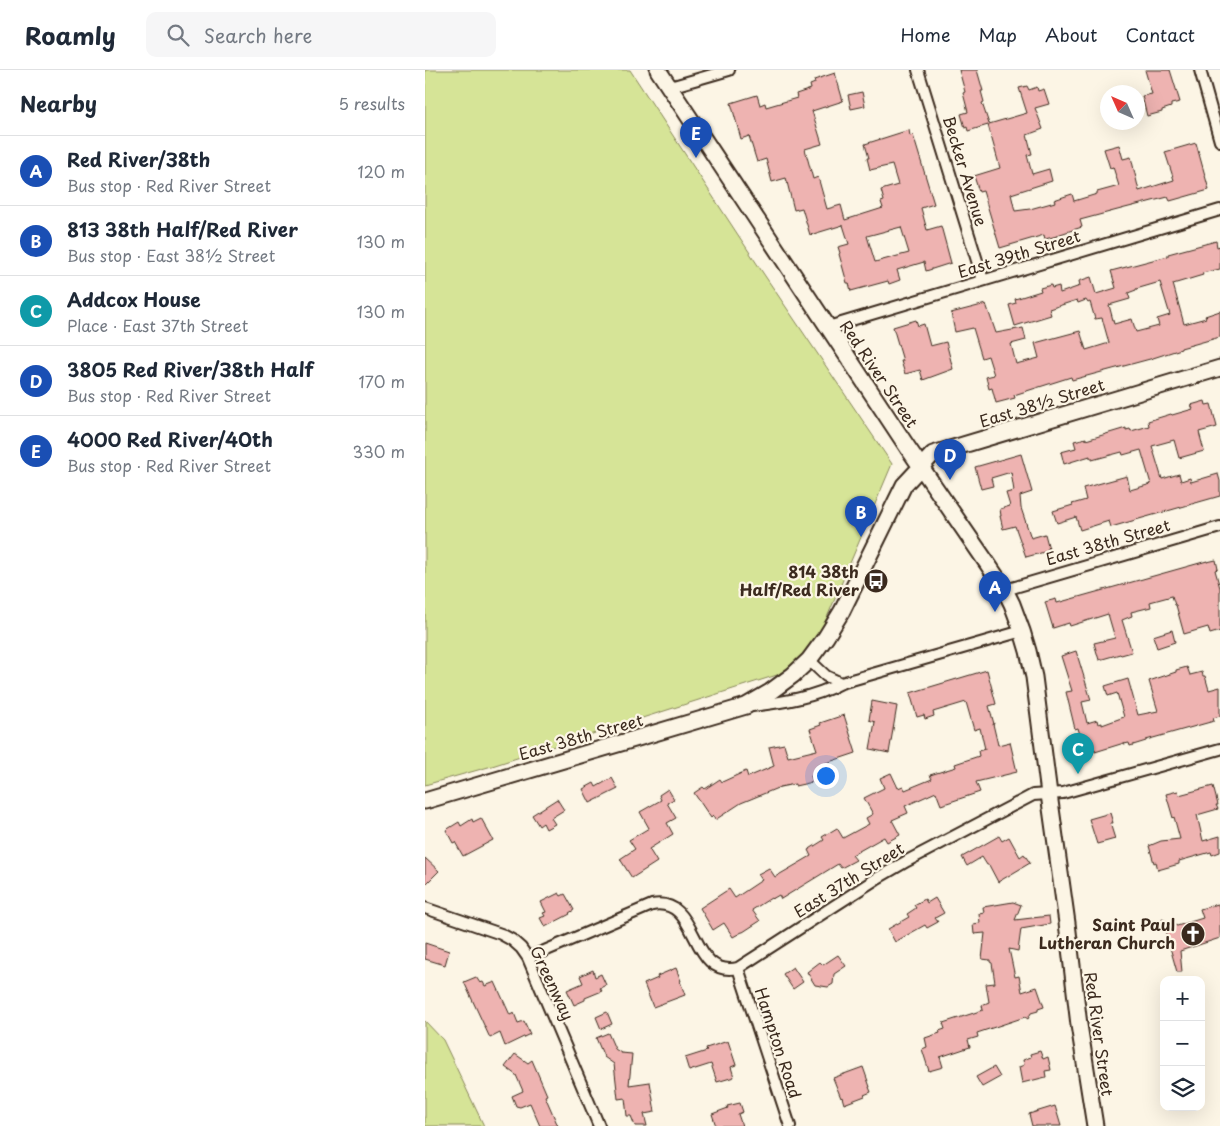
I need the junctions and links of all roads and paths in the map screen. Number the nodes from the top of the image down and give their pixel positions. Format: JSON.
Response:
{"nodes":[{"id":1,"x":658,"y":70,"type":"edge"},
{"id":2,"x":729,"y":70,"type":"edge"},
{"id":3,"x":918,"y":70,"type":"edge"},
{"id":4,"x":1200,"y":70,"type":"edge"},
{"id":5,"x":670,"y":87,"type":"junction"},
{"id":6,"x":1220,"y":141,"type":"edge"},
{"id":7,"x":1220,"y":210,"type":"edge"},
{"id":8,"x":983,"y":280,"type":"junction"},
{"id":9,"x":828,"y":327,"type":"junction"},
{"id":10,"x":1220,"y":368,"type":"edge"},
{"id":11,"x":921,"y":467,"type":"junction"},
{"id":12,"x":1220,"y":527,"type":"edge"},
{"id":13,"x":1005,"y":590,"type":"junction"},
{"id":14,"x":1022,"y":631,"type":"junction"},
{"id":15,"x":809,"y":660,"type":"junction"},
{"id":16,"x":841,"y":684,"type":"junction"},
{"id":17,"x":746,"y":706,"type":"junction"},
{"id":18,"x":1220,"y":749,"type":"edge"},
{"id":19,"x":1049,"y":794,"type":"junction"},
{"id":20,"x":425,"y":801,"type":"edge"},
{"id":21,"x":425,"y":908,"type":"edge"},
{"id":22,"x":528,"y":958,"type":"junction"},
{"id":23,"x":738,"y":968,"type":"junction"},
{"id":24,"x":599,"y":1126,"type":"edge"},
{"id":25,"x":790,"y":1126,"type":"edge"},
{"id":26,"x":1095,"y":1126,"type":"edge"}],
"edges":[{"from":1,"to":5,"type":"main road","name":"Red River Street"},
{"from":2,"to":5,"type":"street"},
{"from":3,"to":8,"type":"street","name":"Becker Avenue"},
{"from":4,"to":6,"type":"street"},
{"from":5,"to":9,"type":"main road","name":"Red River Street"},
{"from":7,"to":8,"type":"street","name":"East 39th Street"},
{"from":8,"to":9,"type":"street","name":"East 39th Street"},
{"from":9,"to":11,"type":"main road","name":"Red River Street"},
{"from":10,"to":11,"type":"main road","name":"East 38½ Street"},
{"from":11,"to":13,"type":"main road","name":"Red River Street"},
{"from":11,"to":15,"type":"main road","name":"East 38½ Street"},
{"from":12,"to":13,"type":"street","name":"East 38th Street"},
{"from":13,"to":14,"type":"main road","name":"Red River Street"},
{"from":14,"to":16,"type":"street","name":"East 38th Street"},
{"from":14,"to":19,"type":"main road","name":"Red River Street"},
{"from":15,"to":16,"type":"street"},
{"from":15,"to":17,"type":"main road","name":"East 38th Street"},
{"from":16,"to":17,"type":"street","name":"East 38th Street"},
{"from":17,"to":20,"type":"main road","name":"East 38th Street"},
{"from":18,"to":19,"type":"street","name":"East 37th Street"},
{"from":19,"to":23,"type":"street","name":"East 37th Street"},
{"from":19,"to":26,"type":"main road","name":"Red River Street"},
{"from":21,"to":22,"type":"street","name":"Greenway"},
{"from":22,"to":23,"type":"street"},
{"from":22,"to":24,"type":"street","name":"Greenway"},
{"from":23,"to":25,"type":"street","name":"Hampton Road"}]}
